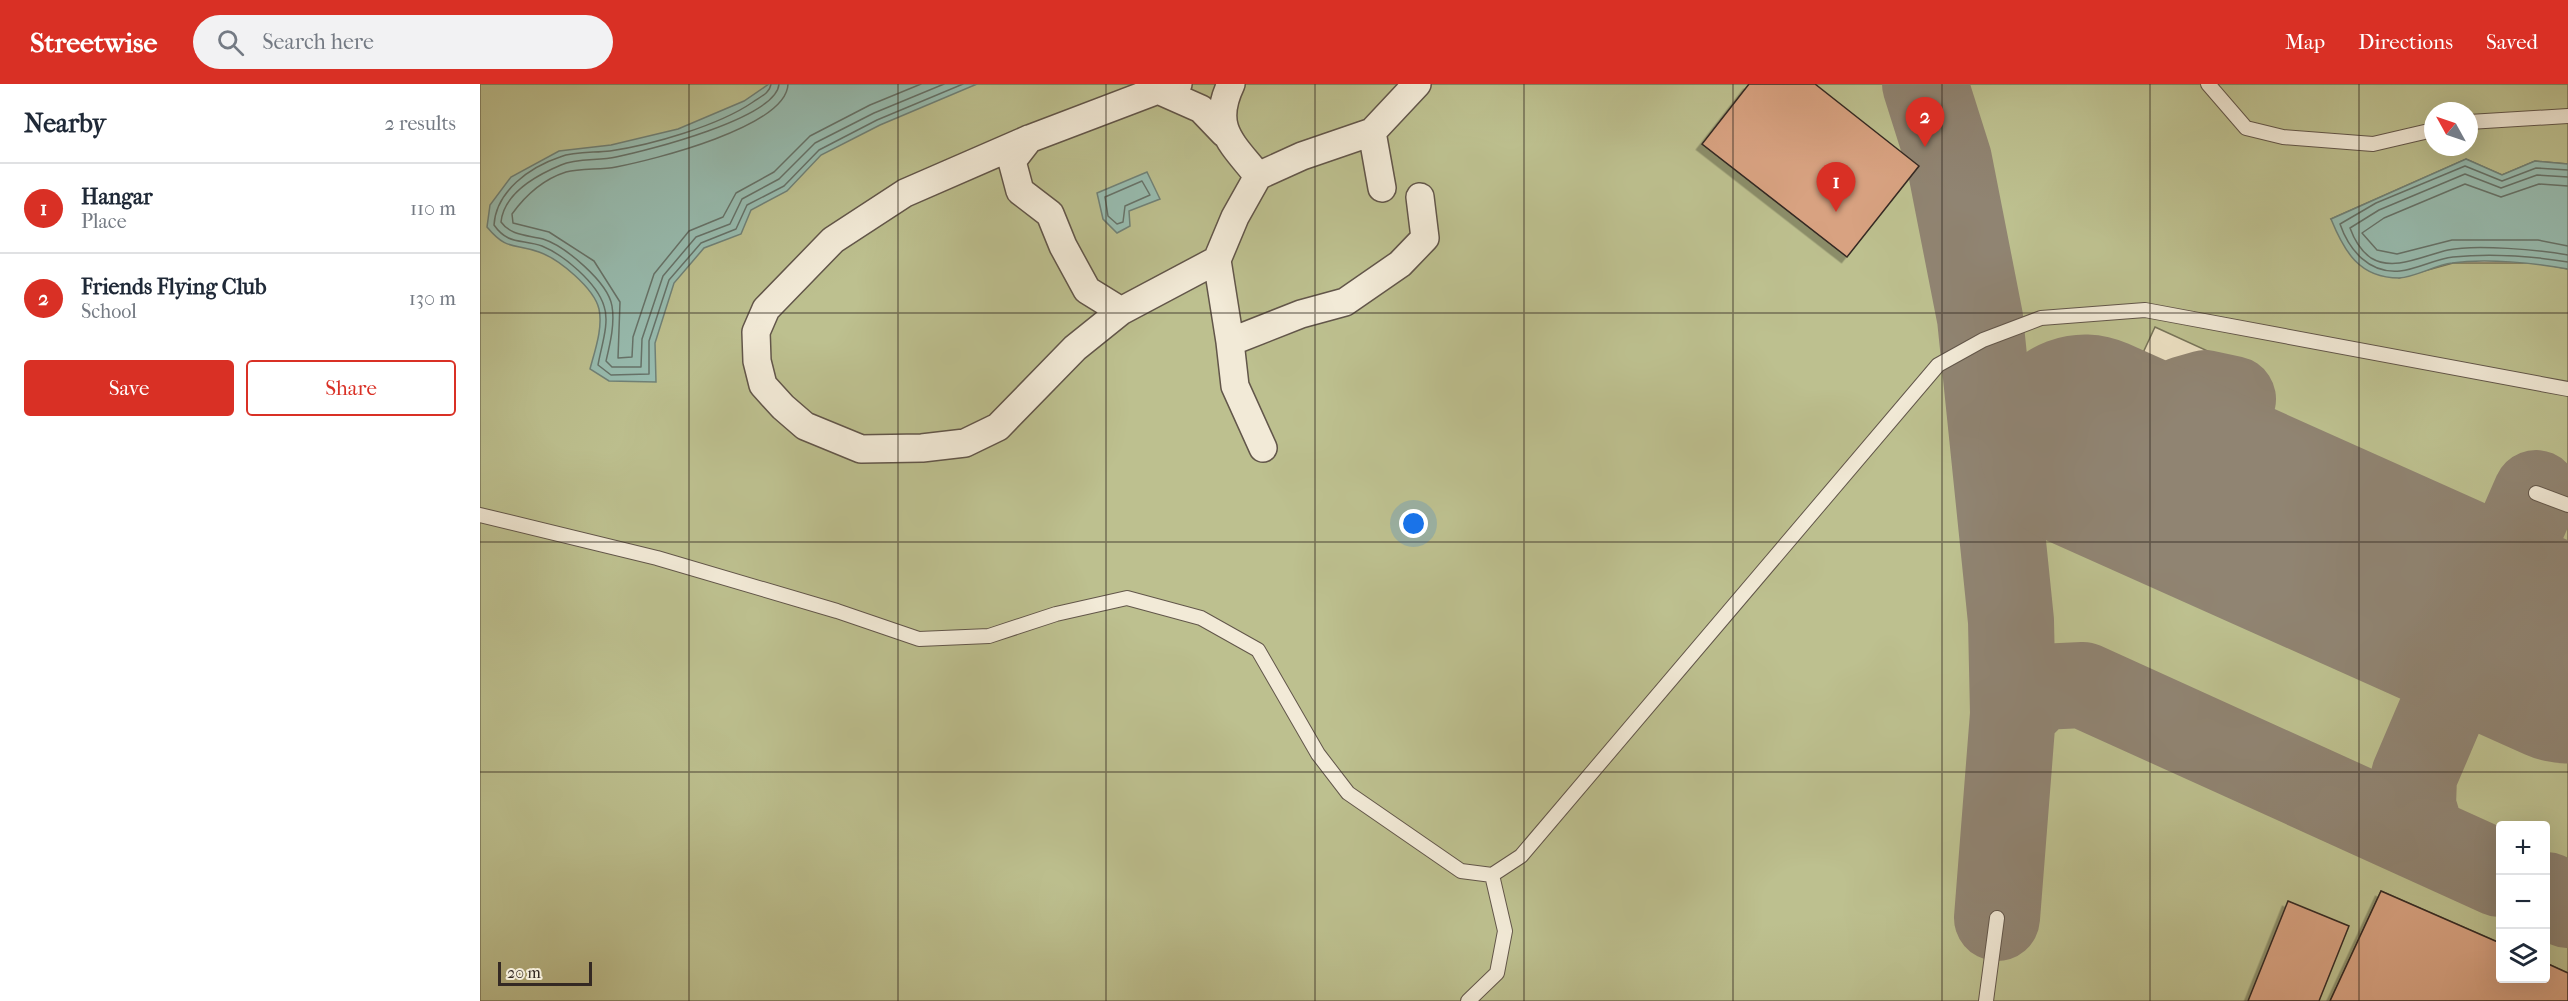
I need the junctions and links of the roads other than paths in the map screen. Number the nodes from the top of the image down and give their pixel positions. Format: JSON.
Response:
{"nodes":[{"id":1,"x":1231,"y":84,"type":"edge"},
{"id":2,"x":1417,"y":84,"type":"edge"},
{"id":3,"x":2208,"y":84,"type":"edge"},
{"id":4,"x":1168,"y":87,"type":"edge"},
{"id":5,"x":2568,"y":116,"type":"edge"},
{"id":6,"x":2478,"y":121,"type":"edge"},
{"id":7,"x":1372,"y":132,"type":"junction"},
{"id":8,"x":2424,"y":132,"type":"edge"},
{"id":9,"x":1224,"y":133,"type":"junction"},
{"id":10,"x":1029,"y":139,"type":"junction"},
{"id":11,"x":1258,"y":176,"type":"junction"},
{"id":12,"x":1382,"y":188,"type":"dead end"},
{"id":13,"x":1420,"y":198,"type":"dead end"},
{"id":14,"x":1217,"y":260,"type":"junction"},
{"id":15,"x":1121,"y":311,"type":"junction"},
{"id":16,"x":1230,"y":342,"type":"junction"},
{"id":17,"x":2568,"y":389,"type":"edge"},
{"id":18,"x":1263,"y":448,"type":"dead end"},
{"id":19,"x":2536,"y":493,"type":"dead end"},
{"id":20,"x":2568,"y":505,"type":"edge"},
{"id":21,"x":480,"y":515,"type":"edge"},
{"id":22,"x":1492,"y":875,"type":"junction"},
{"id":23,"x":1997,"y":918,"type":"dead end"},
{"id":24,"x":1468,"y":1001,"type":"edge"},
{"id":25,"x":1986,"y":1001,"type":"edge"}],
"edges":[{"from":1,"to":9,"type":"street"},
{"from":2,"to":7,"type":"street"},
{"from":3,"to":8,"type":"lane"},
{"from":4,"to":9,"type":"street"},
{"from":4,"to":10,"type":"street"},
{"from":5,"to":6,"type":"lane"},
{"from":7,"to":11,"type":"street"},
{"from":7,"to":12,"type":"street"},
{"from":9,"to":11,"type":"street"},
{"from":10,"to":15,"type":"street"},
{"from":10,"to":15,"type":"street"},
{"from":11,"to":14,"type":"street"},
{"from":13,"to":16,"type":"street"},
{"from":14,"to":15,"type":"street"},
{"from":14,"to":16,"type":"street"},
{"from":16,"to":18,"type":"street"},
{"from":17,"to":22,"type":"lane"},
{"from":19,"to":20,"type":"lane"},
{"from":21,"to":22,"type":"lane"},
{"from":22,"to":24,"type":"lane"},
{"from":23,"to":25,"type":"lane"}]}
